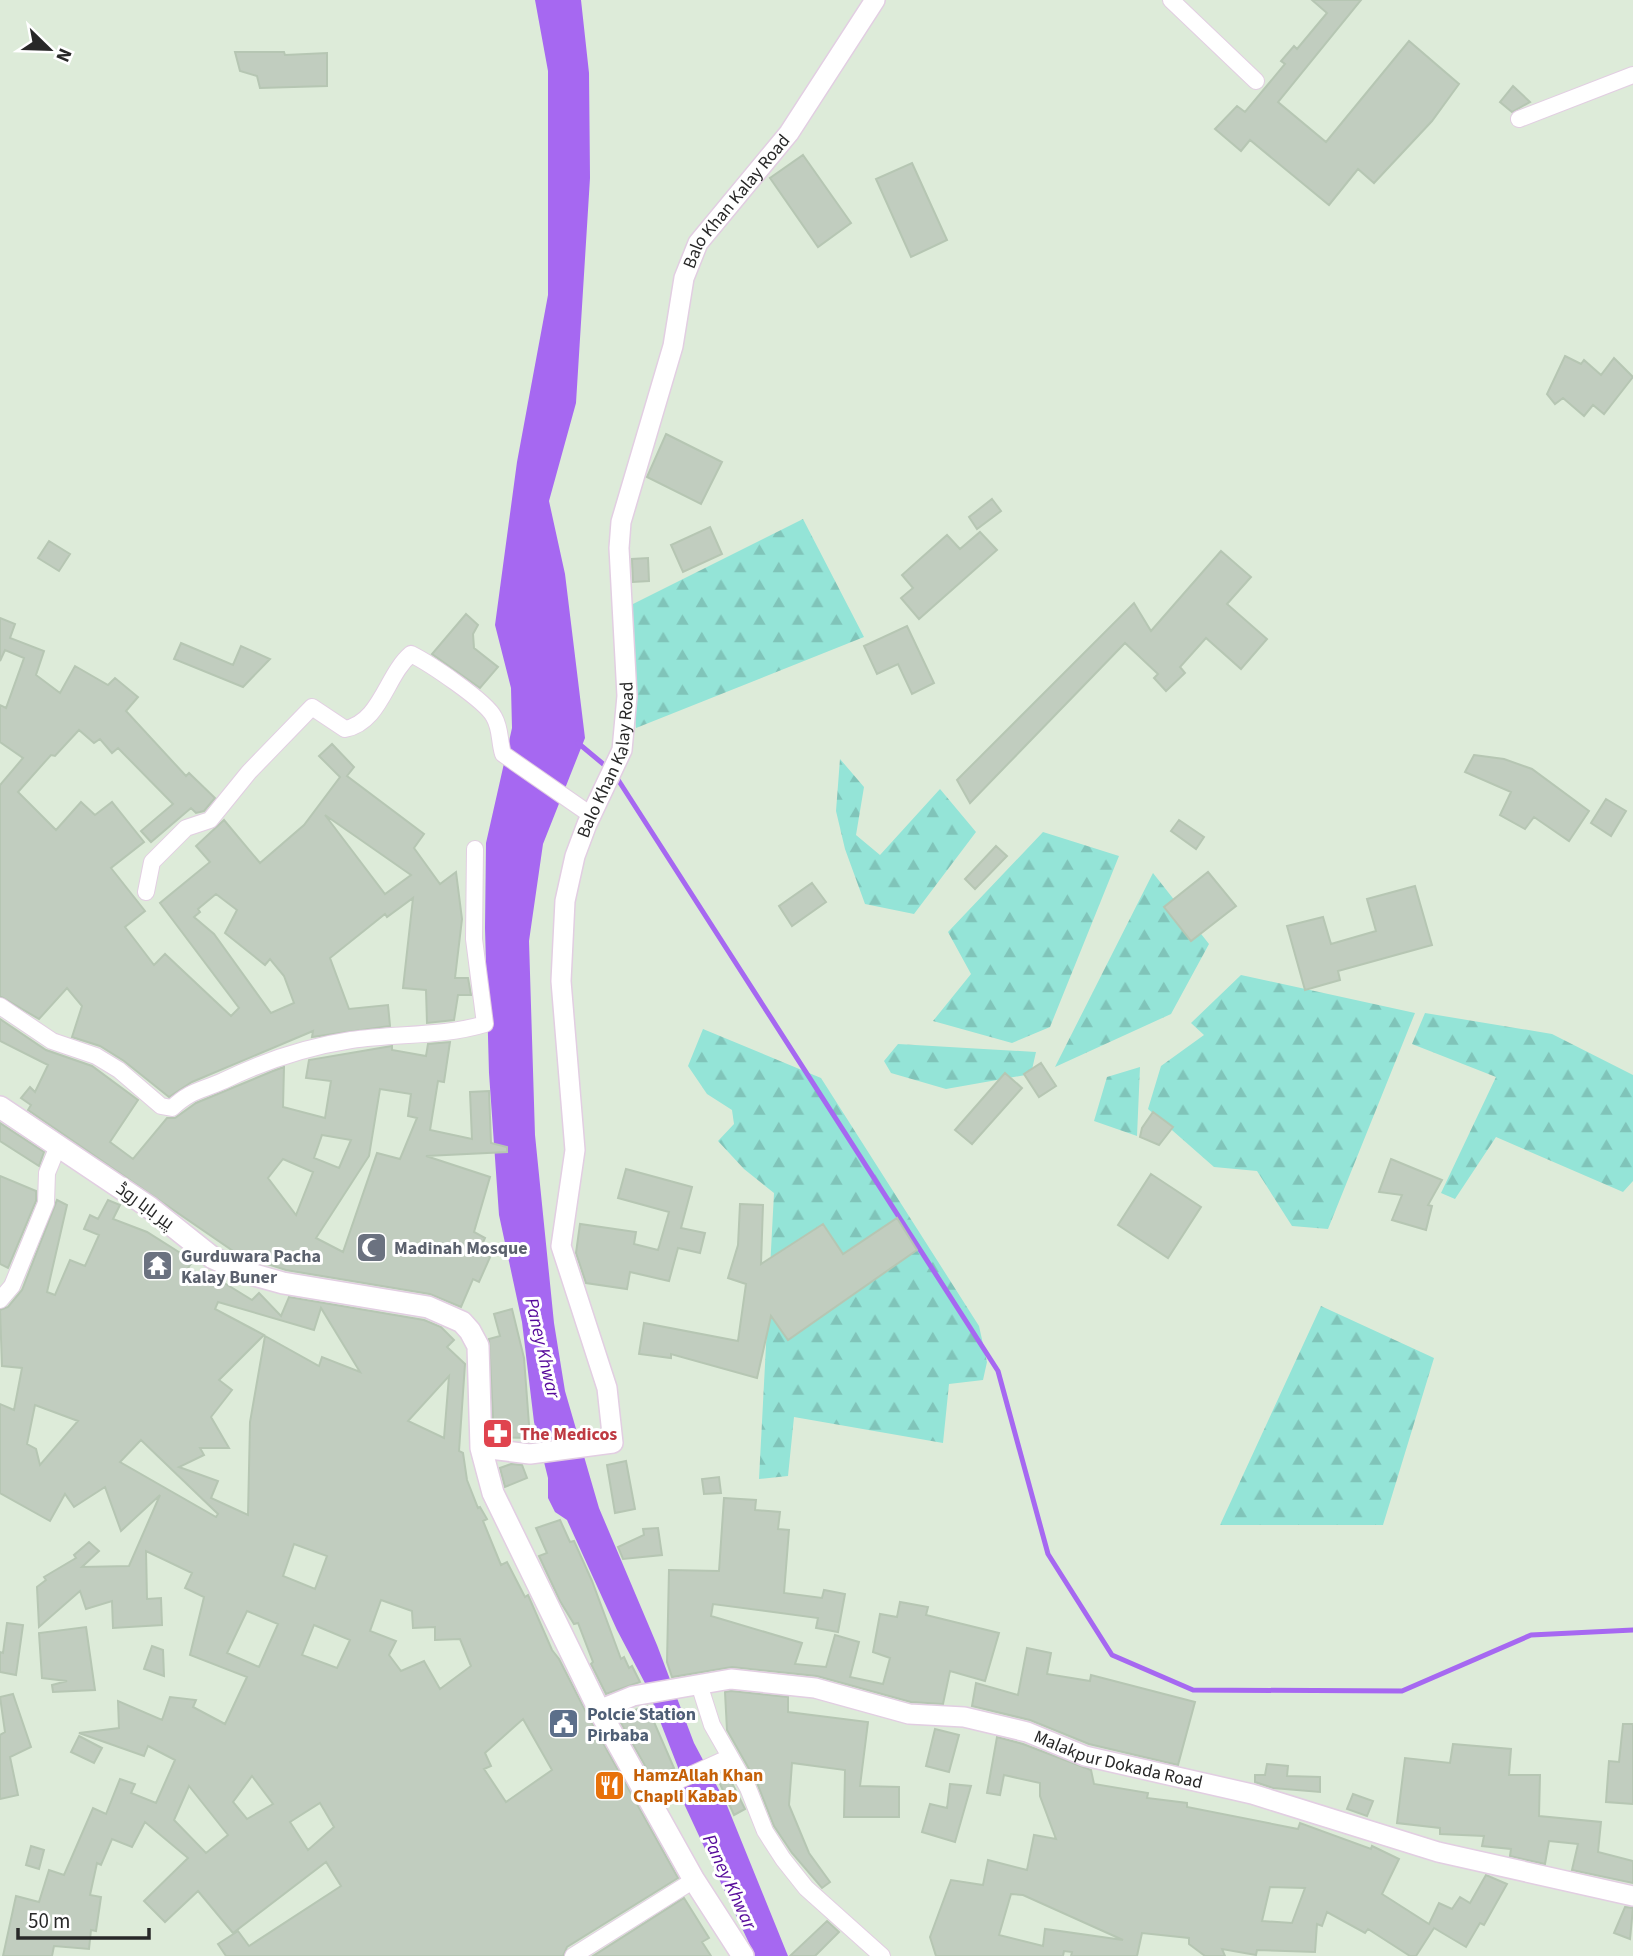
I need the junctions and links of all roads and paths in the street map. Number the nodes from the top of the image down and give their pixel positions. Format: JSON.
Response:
{"nodes":[{"id":1,"x":875,"y":0,"type":"edge"},
{"id":2,"x":1171,"y":0,"type":"edge"},
{"id":3,"x":1633,"y":75,"type":"edge"},
{"id":4,"x":1256,"y":82,"type":"dead end"},
{"id":5,"x":1518,"y":119,"type":"dead end"},
{"id":6,"x":591,"y":815,"type":"junction"},
{"id":7,"x":475,"y":849,"type":"dead end"},
{"id":8,"x":146,"y":892,"type":"dead end"},
{"id":9,"x":0,"y":1006,"type":"edge"},
{"id":10,"x":0,"y":1107,"type":"edge"},
{"id":11,"x":58,"y":1146,"type":"junction"},
{"id":12,"x":0,"y":1300,"type":"edge"},
{"id":13,"x":481,"y":1448,"type":"junction"},
{"id":14,"x":691,"y":1686,"type":"junction"},
{"id":15,"x":599,"y":1710,"type":"junction"},
{"id":16,"x":730,"y":1757,"type":"junction"},
{"id":17,"x":647,"y":1795,"type":"junction"},
{"id":18,"x":694,"y":1880,"type":"junction"},
{"id":19,"x":1633,"y":1896,"type":"edge"},
{"id":20,"x":573,"y":1956,"type":"edge"},
{"id":21,"x":743,"y":1956,"type":"edge"},
{"id":22,"x":882,"y":1956,"type":"edge"}],
"edges":[{"from":1,"to":6,"type":"street","name":"Balo Khan Kalay Road"},
{"from":2,"to":4,"type":"street"},
{"from":3,"to":5,"type":"street"},
{"from":6,"to":8,"type":"street"},
{"from":6,"to":13,"type":"street","name":"Balo Khan Kalay Road"},
{"from":7,"to":9,"type":"street"},
{"from":10,"to":11,"type":"main road","name":"پیر بابا روڈ"},
{"from":11,"to":12,"type":"street"},
{"from":11,"to":13,"type":"main road","name":"پیر بابا روڈ"},
{"from":13,"to":15,"type":"main road"},
{"from":14,"to":15,"type":"street","name":"Malakpur Dokada Road"},
{"from":14,"to":16,"type":"street"},
{"from":14,"to":19,"type":"street","name":"Malakpur Dokada Road"},
{"from":15,"to":17,"type":"main road"},
{"from":16,"to":17,"type":"street"},
{"from":16,"to":22,"type":"street"},
{"from":17,"to":18,"type":"main road"},
{"from":18,"to":20,"type":"street"},
{"from":18,"to":21,"type":"main road"}]}
